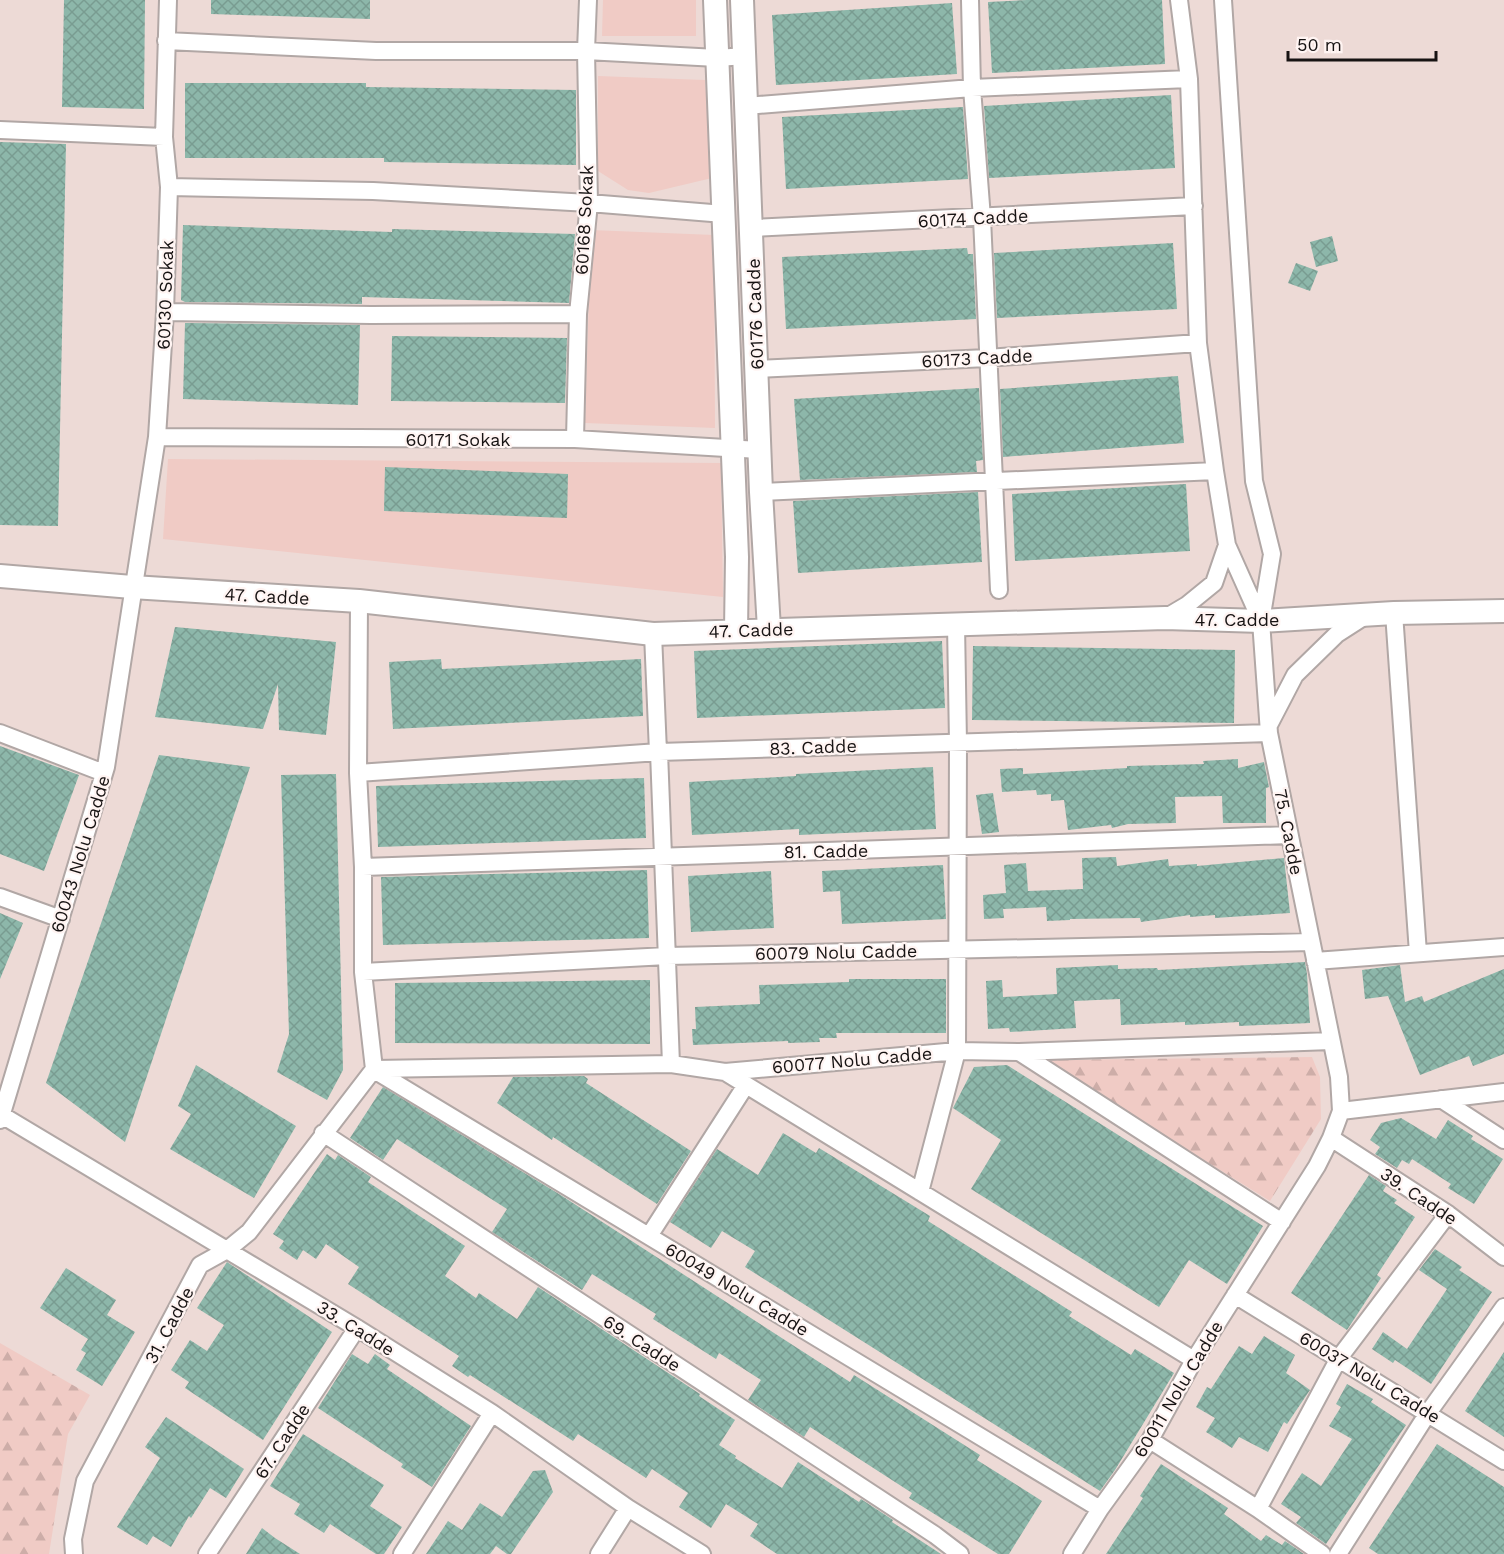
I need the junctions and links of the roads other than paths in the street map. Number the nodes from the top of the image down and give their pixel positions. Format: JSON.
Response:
{"nodes":[{"id":1,"x":168,"y":0,"type":"edge"},
{"id":2,"x":588,"y":0,"type":"edge"},
{"id":3,"x":715,"y":0,"type":"edge"},
{"id":4,"x":742,"y":0,"type":"edge"},
{"id":5,"x":970,"y":0,"type":"edge"},
{"id":6,"x":1179,"y":0,"type":"edge"},
{"id":7,"x":1223,"y":0,"type":"edge"},
{"id":8,"x":166,"y":41,"type":"junction"},
{"id":9,"x":586,"y":51,"type":"junction"},
{"id":10,"x":746,"y":56,"type":"junction"},
{"id":11,"x":717,"y":58,"type":"junction"},
{"id":12,"x":1189,"y":79,"type":"junction"},
{"id":13,"x":972,"y":88,"type":"junction"},
{"id":14,"x":746,"y":106,"type":"junction"},
{"id":15,"x":0,"y":130,"type":"edge"},
{"id":16,"x":164,"y":137,"type":"junction"},
{"id":17,"x":169,"y":187,"type":"junction"},
{"id":18,"x":589,"y":203,"type":"junction"},
{"id":19,"x":1194,"y":206,"type":"junction"},
{"id":20,"x":724,"y":214,"type":"junction"},
{"id":21,"x":982,"y":218,"type":"junction"},
{"id":22,"x":752,"y":228,"type":"junction"},
{"id":23,"x":165,"y":312,"type":"junction"},
{"id":24,"x":578,"y":314,"type":"junction"},
{"id":25,"x":1198,"y":343,"type":"junction"},
{"id":26,"x":987,"y":358,"type":"junction"},
{"id":27,"x":756,"y":369,"type":"junction"},
{"id":28,"x":157,"y":437,"type":"junction"},
{"id":29,"x":575,"y":439,"type":"junction"},
{"id":30,"x":732,"y":448,"type":"junction"},
{"id":31,"x":759,"y":450,"type":"junction"},
{"id":32,"x":1215,"y":471,"type":"junction"},
{"id":33,"x":993,"y":482,"type":"junction"},
{"id":34,"x":761,"y":492,"type":"junction"},
{"id":35,"x":1227,"y":545,"type":"junction"},
{"id":36,"x":0,"y":576,"type":"edge"},
{"id":37,"x":132,"y":587,"type":"junction"},
{"id":38,"x":999,"y":590,"type":"dead end"},
{"id":39,"x":359,"y":601,"type":"junction"},
{"id":40,"x":1504,"y":610,"type":"edge"},
{"id":41,"x":1394,"y":613,"type":"junction"},
{"id":42,"x":1367,"y":615,"type":"junction"},
{"id":43,"x":1165,"y":618,"type":"junction"},
{"id":44,"x":1261,"y":621,"type":"junction"},
{"id":45,"x":956,"y":624,"type":"junction"},
{"id":46,"x":769,"y":629,"type":"junction"},
{"id":47,"x":735,"y":631,"type":"junction"},
{"id":48,"x":653,"y":633,"type":"junction"},
{"id":49,"x":1268,"y":729,"type":"junction"},
{"id":50,"x":0,"y":733,"type":"edge"},
{"id":51,"x":958,"y":743,"type":"junction"},
{"id":52,"x":658,"y":752,"type":"junction"},
{"id":53,"x":104,"y":773,"type":"junction"},
{"id":54,"x":358,"y":773,"type":"junction"},
{"id":55,"x":1289,"y":835,"type":"junction"},
{"id":56,"x":958,"y":848,"type":"junction"},
{"id":57,"x":662,"y":855,"type":"junction"},
{"id":58,"x":363,"y":867,"type":"junction"},
{"id":59,"x":0,"y":897,"type":"edge"},
{"id":60,"x":61,"y":919,"type":"junction"},
{"id":61,"x":1311,"y":942,"type":"junction"},
{"id":62,"x":1504,"y":947,"type":"edge"},
{"id":63,"x":957,"y":950,"type":"junction"},
{"id":64,"x":1418,"y":953,"type":"junction"},
{"id":65,"x":667,"y":956,"type":"junction"},
{"id":66,"x":1315,"y":961,"type":"junction"},
{"id":67,"x":363,"y":972,"type":"junction"},
{"id":68,"x":1331,"y":1041,"type":"junction"},
{"id":69,"x":957,"y":1051,"type":"junction"},
{"id":70,"x":1019,"y":1052,"type":"junction"},
{"id":71,"x":671,"y":1064,"type":"junction"},
{"id":72,"x":374,"y":1069,"type":"junction"},
{"id":73,"x":725,"y":1072,"type":"junction"},
{"id":74,"x":746,"y":1084,"type":"junction"},
{"id":75,"x":1504,"y":1092,"type":"edge"},
{"id":76,"x":1441,"y":1099,"type":"junction"},
{"id":77,"x":1341,"y":1111,"type":"junction"},
{"id":78,"x":1,"y":1116,"type":"edge"},
{"id":79,"x":323,"y":1133,"type":"junction"},
{"id":80,"x":1332,"y":1138,"type":"junction"},
{"id":81,"x":1504,"y":1140,"type":"edge"},
{"id":82,"x":920,"y":1192,"type":"junction"},
{"id":83,"x":1448,"y":1214,"type":"junction"},
{"id":84,"x":1282,"y":1222,"type":"junction"},
{"id":85,"x":649,"y":1236,"type":"junction"},
{"id":86,"x":227,"y":1250,"type":"junction"},
{"id":87,"x":1504,"y":1257,"type":"edge"},
{"id":88,"x":1235,"y":1295,"type":"junction"},
{"id":89,"x":1504,"y":1307,"type":"edge"},
{"id":90,"x":357,"y":1328,"type":"junction"},
{"id":91,"x":1339,"y":1358,"type":"junction"},
{"id":92,"x":1194,"y":1360,"type":"junction"},
{"id":93,"x":492,"y":1413,"type":"junction"},
{"id":94,"x":1428,"y":1413,"type":"junction"},
{"id":95,"x":1149,"y":1440,"type":"junction"},
{"id":96,"x":1504,"y":1461,"type":"edge"},
{"id":97,"x":628,"y":1508,"type":"junction"},
{"id":98,"x":1100,"y":1509,"type":"junction"},
{"id":99,"x":1258,"y":1509,"type":"junction"},
{"id":100,"x":74,"y":1547,"type":"edge"},
{"id":101,"x":60,"y":1554,"type":"edge"},
{"id":102,"x":207,"y":1554,"type":"edge"},
{"id":103,"x":402,"y":1554,"type":"edge"},
{"id":104,"x":599,"y":1554,"type":"edge"},
{"id":105,"x":702,"y":1554,"type":"edge"},
{"id":106,"x":960,"y":1554,"type":"edge"},
{"id":107,"x":1072,"y":1554,"type":"edge"},
{"id":108,"x":1322,"y":1554,"type":"edge"},
{"id":109,"x":1338,"y":1554,"type":"edge"}],
"edges":[{"from":1,"to":8,"type":"street","name":"60130 Sokak"},
{"from":2,"to":9,"type":"street","name":"60168 Sokak"},
{"from":3,"to":11,"type":"street"},
{"from":4,"to":10,"type":"street","name":"60176 Cadde"},
{"from":5,"to":13,"type":"street"},
{"from":6,"to":12,"type":"street"},
{"from":7,"to":44,"type":"street"},
{"from":8,"to":9,"type":"street"},
{"from":8,"to":16,"type":"street","name":"60130 Sokak"},
{"from":9,"to":11,"type":"street"},
{"from":9,"to":18,"type":"street","name":"60168 Sokak"},
{"from":10,"to":11,"type":"street"},
{"from":10,"to":14,"type":"street","name":"60176 Cadde"},
{"from":11,"to":20,"type":"street"},
{"from":12,"to":13,"type":"street"},
{"from":12,"to":19,"type":"street"},
{"from":13,"to":14,"type":"street"},
{"from":13,"to":21,"type":"street"},
{"from":14,"to":22,"type":"street","name":"60176 Cadde"},
{"from":15,"to":16,"type":"street"},
{"from":16,"to":17,"type":"street","name":"60130 Sokak"},
{"from":17,"to":18,"type":"street"},
{"from":17,"to":23,"type":"street","name":"60130 Sokak"},
{"from":18,"to":20,"type":"street"},
{"from":18,"to":24,"type":"street","name":"60168 Sokak"},
{"from":19,"to":21,"type":"street","name":"60174 Cadde"},
{"from":19,"to":25,"type":"street"},
{"from":20,"to":30,"type":"street"},
{"from":21,"to":22,"type":"street","name":"60174 Cadde"},
{"from":21,"to":26,"type":"street"},
{"from":22,"to":27,"type":"street","name":"60176 Cadde"},
{"from":23,"to":24,"type":"street"},
{"from":23,"to":28,"type":"street","name":"60130 Sokak"},
{"from":24,"to":29,"type":"street","name":"60168 Sokak"},
{"from":25,"to":26,"type":"street","name":"60173 Cadde"},
{"from":25,"to":32,"type":"street"},
{"from":26,"to":27,"type":"street","name":"60173 Cadde"},
{"from":26,"to":33,"type":"street"},
{"from":27,"to":31,"type":"street","name":"60176 Cadde"},
{"from":28,"to":29,"type":"street","name":"60171 Sokak"},
{"from":28,"to":37,"type":"street","name":"60130 Sokak"},
{"from":29,"to":30,"type":"street","name":"60171 Sokak"},
{"from":30,"to":31,"type":"street","name":"60171 Sokak"},
{"from":30,"to":47,"type":"street"},
{"from":31,"to":34,"type":"street","name":"60176 Cadde"},
{"from":32,"to":33,"type":"street"},
{"from":32,"to":35,"type":"street"},
{"from":33,"to":34,"type":"street"},
{"from":33,"to":38,"type":"street"},
{"from":34,"to":46,"type":"street","name":"60176 Cadde"},
{"from":35,"to":43,"type":"street"},
{"from":35,"to":44,"type":"street"},
{"from":36,"to":37,"type":"street","name":"47. Cadde"},
{"from":37,"to":39,"type":"street","name":"47. Cadde"},
{"from":37,"to":53,"type":"street","name":"60043 Nolu Cadde"},
{"from":39,"to":48,"type":"street","name":"47. Cadde"},
{"from":39,"to":54,"type":"street"},
{"from":40,"to":41,"type":"street","name":"47. Cadde"},
{"from":41,"to":42,"type":"street","name":"47. Cadde"},
{"from":41,"to":64,"type":"street"},
{"from":42,"to":44,"type":"street","name":"47. Cadde"},
{"from":42,"to":49,"type":"street"},
{"from":43,"to":44,"type":"street","name":"47. Cadde"},
{"from":43,"to":45,"type":"street","name":"47. Cadde"},
{"from":44,"to":49,"type":"street","name":"75. Cadde"},
{"from":45,"to":46,"type":"street","name":"47. Cadde"},
{"from":45,"to":51,"type":"street"},
{"from":46,"to":47,"type":"street","name":"47. Cadde"},
{"from":47,"to":48,"type":"street","name":"47. Cadde"},
{"from":48,"to":52,"type":"street"},
{"from":49,"to":51,"type":"street","name":"83. Cadde"},
{"from":49,"to":55,"type":"street","name":"75. Cadde"},
{"from":50,"to":53,"type":"street"},
{"from":51,"to":52,"type":"street","name":"83. Cadde"},
{"from":51,"to":56,"type":"street"},
{"from":52,"to":54,"type":"street","name":"83. Cadde"},
{"from":52,"to":57,"type":"street"},
{"from":53,"to":60,"type":"street","name":"60043 Nolu Cadde"},
{"from":54,"to":58,"type":"street"},
{"from":55,"to":56,"type":"street","name":"81. Cadde"},
{"from":55,"to":61,"type":"street","name":"75. Cadde"},
{"from":56,"to":57,"type":"street","name":"81. Cadde"},
{"from":56,"to":63,"type":"street"},
{"from":57,"to":58,"type":"street","name":"81. Cadde"},
{"from":57,"to":65,"type":"street"},
{"from":58,"to":67,"type":"street"},
{"from":59,"to":60,"type":"street"},
{"from":60,"to":78,"type":"street","name":"60043 Nolu Cadde"},
{"from":61,"to":63,"type":"street","name":"60079 Nolu Cadde"},
{"from":61,"to":66,"type":"street","name":"75. Cadde"},
{"from":62,"to":64,"type":"street"},
{"from":63,"to":65,"type":"street","name":"60079 Nolu Cadde"},
{"from":63,"to":69,"type":"street"},
{"from":64,"to":66,"type":"street"},
{"from":65,"to":67,"type":"street","name":"60079 Nolu Cadde"},
{"from":65,"to":71,"type":"street"},
{"from":66,"to":68,"type":"street","name":"75. Cadde"},
{"from":67,"to":72,"type":"street"},
{"from":68,"to":70,"type":"street","name":"60077 Nolu Cadde"},
{"from":68,"to":77,"type":"street","name":"75. Cadde"},
{"from":69,"to":70,"type":"street","name":"60077 Nolu Cadde"},
{"from":69,"to":73,"type":"street","name":"60077 Nolu Cadde"},
{"from":69,"to":82,"type":"street"},
{"from":70,"to":84,"type":"street"},
{"from":71,"to":72,"type":"street","name":"60077 Nolu Cadde"},
{"from":71,"to":73,"type":"street","name":"60077 Nolu Cadde"},
{"from":72,"to":79,"type":"street","name":"31. Cadde"},
{"from":72,"to":85,"type":"street","name":"60049 Nolu Cadde"},
{"from":73,"to":74,"type":"street"},
{"from":74,"to":82,"type":"street"},
{"from":74,"to":85,"type":"street"},
{"from":75,"to":76,"type":"street"},
{"from":76,"to":77,"type":"street"},
{"from":76,"to":81,"type":"street"},
{"from":77,"to":80,"type":"street","name":"60011 Nolu Cadde"},
{"from":78,"to":86,"type":"street","name":"33. Cadde"},
{"from":79,"to":86,"type":"street","name":"31. Cadde"},
{"from":79,"to":106,"type":"street","name":"69. Cadde"},
{"from":80,"to":83,"type":"street","name":"39. Cadde"},
{"from":80,"to":84,"type":"street","name":"60011 Nolu Cadde"},
{"from":82,"to":92,"type":"street"},
{"from":83,"to":87,"type":"street","name":"39. Cadde"},
{"from":83,"to":91,"type":"street"},
{"from":84,"to":88,"type":"street","name":"60011 Nolu Cadde"},
{"from":85,"to":98,"type":"street","name":"60049 Nolu Cadde"},
{"from":86,"to":90,"type":"street","name":"33. Cadde"},
{"from":86,"to":100,"type":"street","name":"31. Cadde"},
{"from":88,"to":91,"type":"street","name":"60037 Nolu Cadde"},
{"from":88,"to":92,"type":"street","name":"60011 Nolu Cadde"},
{"from":89,"to":94,"type":"street"},
{"from":90,"to":93,"type":"street","name":"33. Cadde"},
{"from":90,"to":102,"type":"street","name":"67. Cadde"},
{"from":91,"to":94,"type":"street","name":"60037 Nolu Cadde"},
{"from":91,"to":99,"type":"street"},
{"from":92,"to":95,"type":"street","name":"60011 Nolu Cadde"},
{"from":93,"to":97,"type":"street","name":"33. Cadde"},
{"from":93,"to":103,"type":"street"},
{"from":94,"to":96,"type":"street","name":"60037 Nolu Cadde"},
{"from":94,"to":109,"type":"street"},
{"from":95,"to":98,"type":"street","name":"60011 Nolu Cadde"},
{"from":95,"to":99,"type":"street"},
{"from":97,"to":104,"type":"street"},
{"from":97,"to":105,"type":"street","name":"33. Cadde"},
{"from":98,"to":107,"type":"street","name":"60011 Nolu Cadde"},
{"from":99,"to":108,"type":"street"},
{"from":100,"to":101,"type":"street"}]}
